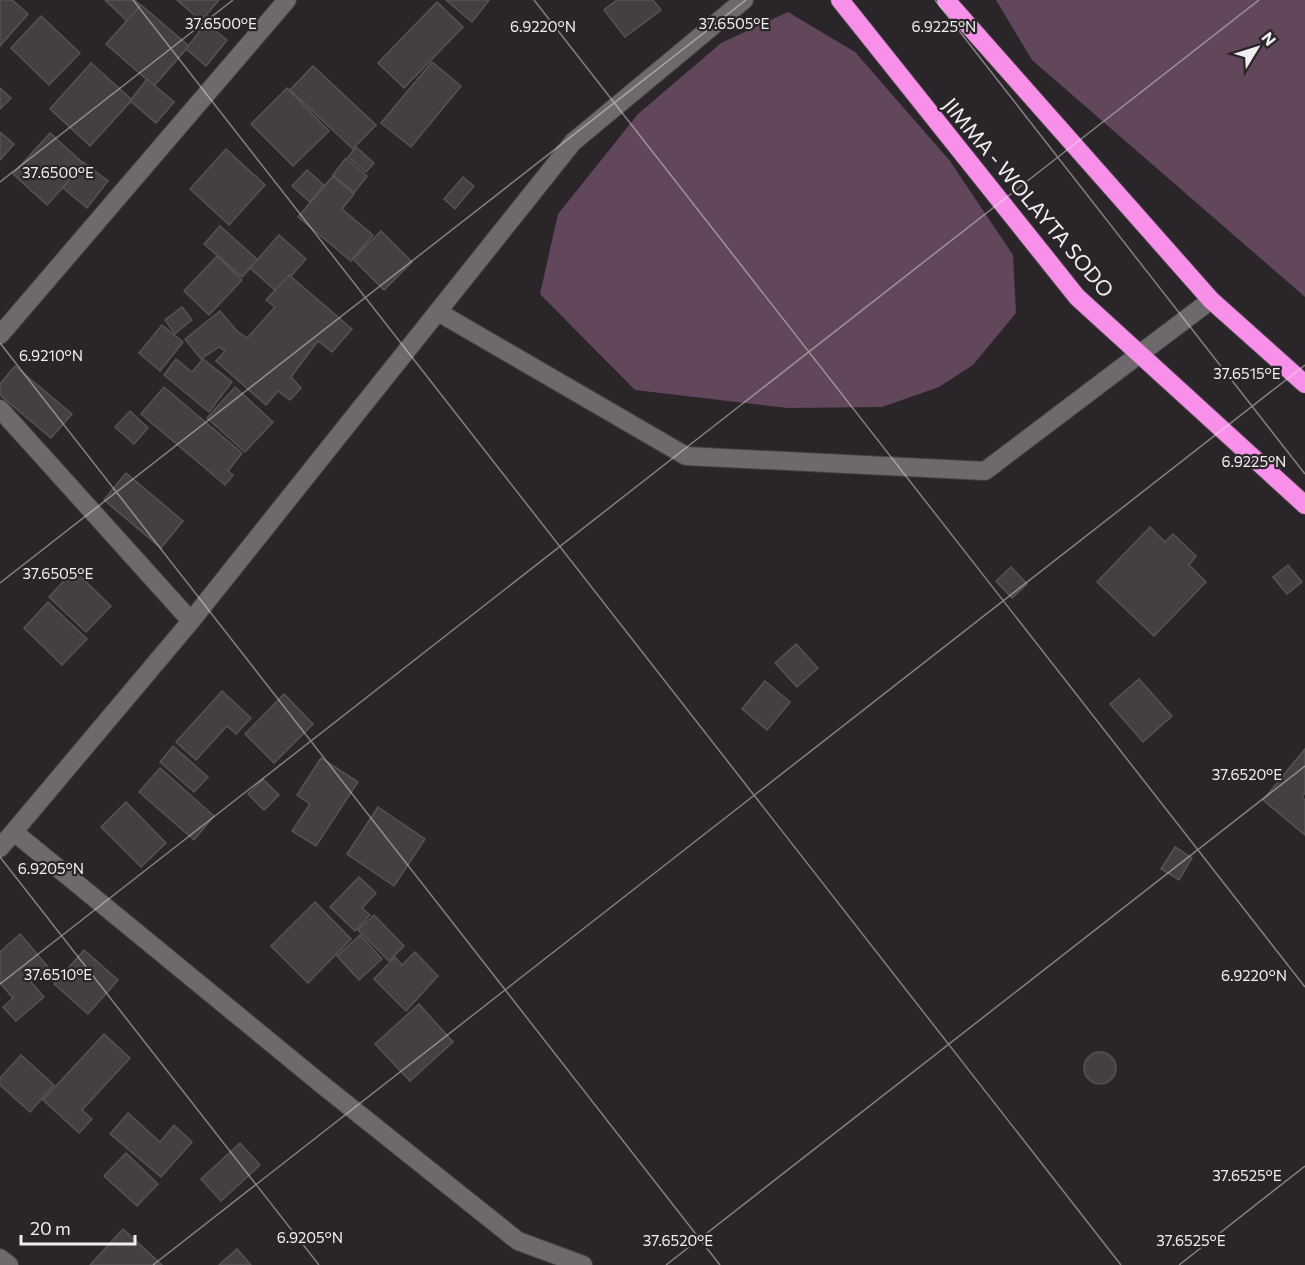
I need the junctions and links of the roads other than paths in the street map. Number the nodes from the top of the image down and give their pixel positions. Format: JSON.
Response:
{"nodes":[{"id":1,"x":287,"y":0,"type":"edge"},
{"id":2,"x":744,"y":0,"type":"edge"},
{"id":3,"x":840,"y":0,"type":"edge"},
{"id":4,"x":946,"y":0,"type":"edge"},
{"id":5,"x":1211,"y":300,"type":"junction"},
{"id":6,"x":438,"y":312,"type":"junction"},
{"id":7,"x":0,"y":334,"type":"edge"},
{"id":8,"x":1140,"y":354,"type":"junction"},
{"id":9,"x":1305,"y":384,"type":"edge"},
{"id":10,"x":0,"y":409,"type":"edge"},
{"id":11,"x":1305,"y":505,"type":"edge"},
{"id":12,"x":191,"y":621,"type":"junction"},
{"id":13,"x":14,"y":832,"type":"junction"},
{"id":14,"x":0,"y":848,"type":"edge"},
{"id":15,"x":0,"y":1258,"type":"edge"},
{"id":16,"x":9,"y":1265,"type":"edge"},
{"id":17,"x":583,"y":1265,"type":"edge"}],
"edges":[{"from":1,"to":7,"type":"street"},
{"from":2,"to":6,"type":"street"},
{"from":3,"to":8,"type":"highway","name":"JIMMA - WOLAYTA SODO"},
{"from":4,"to":5,"type":"highway"},
{"from":5,"to":8,"type":"street"},
{"from":5,"to":9,"type":"highway"},
{"from":6,"to":8,"type":"street"},
{"from":6,"to":12,"type":"street"},
{"from":8,"to":11,"type":"highway","name":"JIMMA - WOLAYTA SODO"},
{"from":10,"to":12,"type":"street"},
{"from":12,"to":13,"type":"street"},
{"from":13,"to":14,"type":"street"},
{"from":13,"to":17,"type":"street"},
{"from":15,"to":16,"type":"street"}]}
